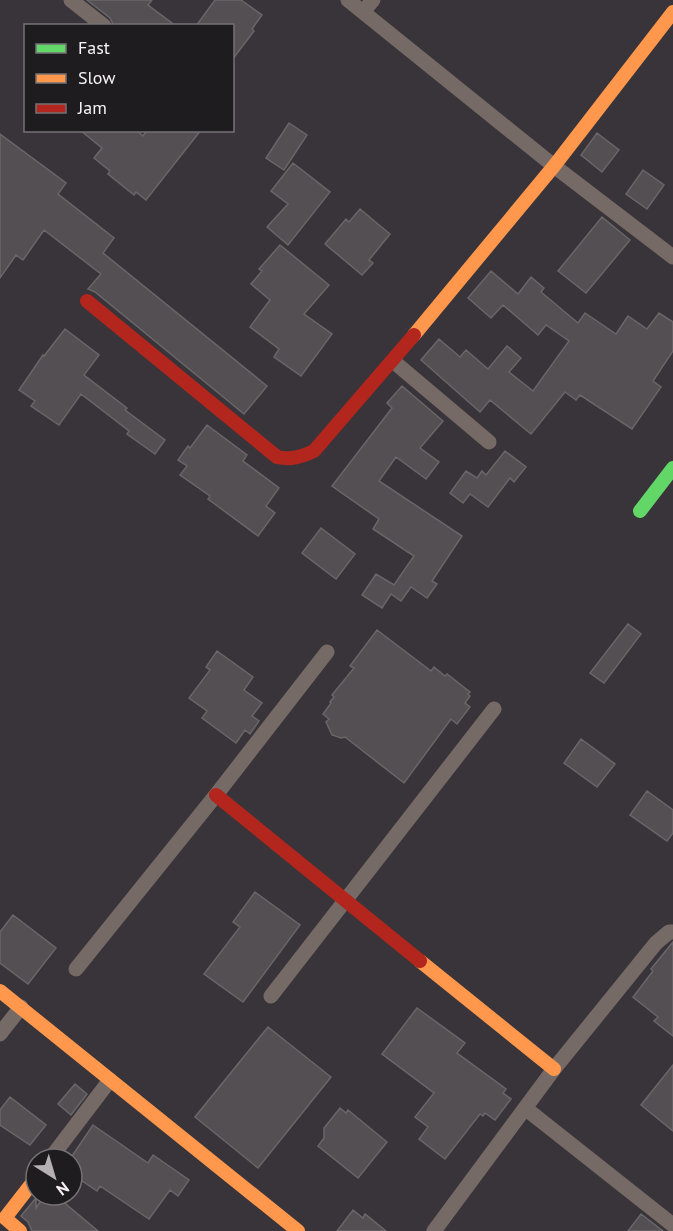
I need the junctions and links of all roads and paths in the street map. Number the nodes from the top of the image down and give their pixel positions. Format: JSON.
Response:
{"nodes":[{"id":1,"x":71,"y":0,"type":"edge"},
{"id":2,"x":348,"y":0,"type":"edge"},
{"id":3,"x":368,"y":6,"type":"edge"},
{"id":4,"x":673,"y":12,"type":"edge"},
{"id":5,"x":101,"y":24,"type":"edge"},
{"id":6,"x":554,"y":166,"type":"junction"},
{"id":7,"x":673,"y":257,"type":"edge"},
{"id":8,"x":87,"y":301,"type":"dead end"},
{"id":9,"x":393,"y":361,"type":"junction"},
{"id":10,"x":489,"y":442,"type":"dead end"},
{"id":11,"x":673,"y":468,"type":"edge"},
{"id":12,"x":640,"y":511,"type":"dead end"},
{"id":13,"x":327,"y":652,"type":"dead end"},
{"id":14,"x":494,"y":709,"type":"dead end"},
{"id":15,"x":216,"y":795,"type":"junction"},
{"id":16,"x":344,"y":900,"type":"junction"},
{"id":17,"x":673,"y":932,"type":"edge"},
{"id":18,"x":76,"y":969,"type":"dead end"},
{"id":19,"x":0,"y":991,"type":"edge"},
{"id":20,"x":271,"y":996,"type":"dead end"},
{"id":21,"x":21,"y":1007,"type":"junction"},
{"id":22,"x":0,"y":1034,"type":"edge"},
{"id":23,"x":554,"y":1069,"type":"junction"},
{"id":24,"x":110,"y":1080,"type":"junction"},
{"id":25,"x":525,"y":1108,"type":"junction"},
{"id":26,"x":59,"y":1147,"type":"edge"},
{"id":27,"x":24,"y":1193,"type":"edge"},
{"id":28,"x":673,"y":1225,"type":"edge"},
{"id":29,"x":20,"y":1231,"type":"edge"},
{"id":30,"x":298,"y":1231,"type":"edge"},
{"id":31,"x":434,"y":1231,"type":"edge"}],
"edges":[{"from":1,"to":5,"type":"street"},
{"from":2,"to":3,"type":"street"},
{"from":3,"to":6,"type":"street"},
{"from":4,"to":6,"type":"street"},
{"from":6,"to":7,"type":"street"},
{"from":6,"to":9,"type":"street"},
{"from":8,"to":9,"type":"street"},
{"from":9,"to":10,"type":"street"},
{"from":11,"to":12,"type":"street"},
{"from":13,"to":15,"type":"street"},
{"from":14,"to":16,"type":"street"},
{"from":15,"to":16,"type":"street"},
{"from":15,"to":18,"type":"street"},
{"from":16,"to":20,"type":"street"},
{"from":16,"to":23,"type":"street"},
{"from":17,"to":23,"type":"street"},
{"from":19,"to":21,"type":"street"},
{"from":21,"to":22,"type":"street"},
{"from":21,"to":24,"type":"street"},
{"from":23,"to":25,"type":"street"},
{"from":24,"to":26,"type":"street"},
{"from":24,"to":30,"type":"street"},
{"from":25,"to":28,"type":"street"},
{"from":25,"to":31,"type":"street"},
{"from":27,"to":29,"type":"street"}]}
